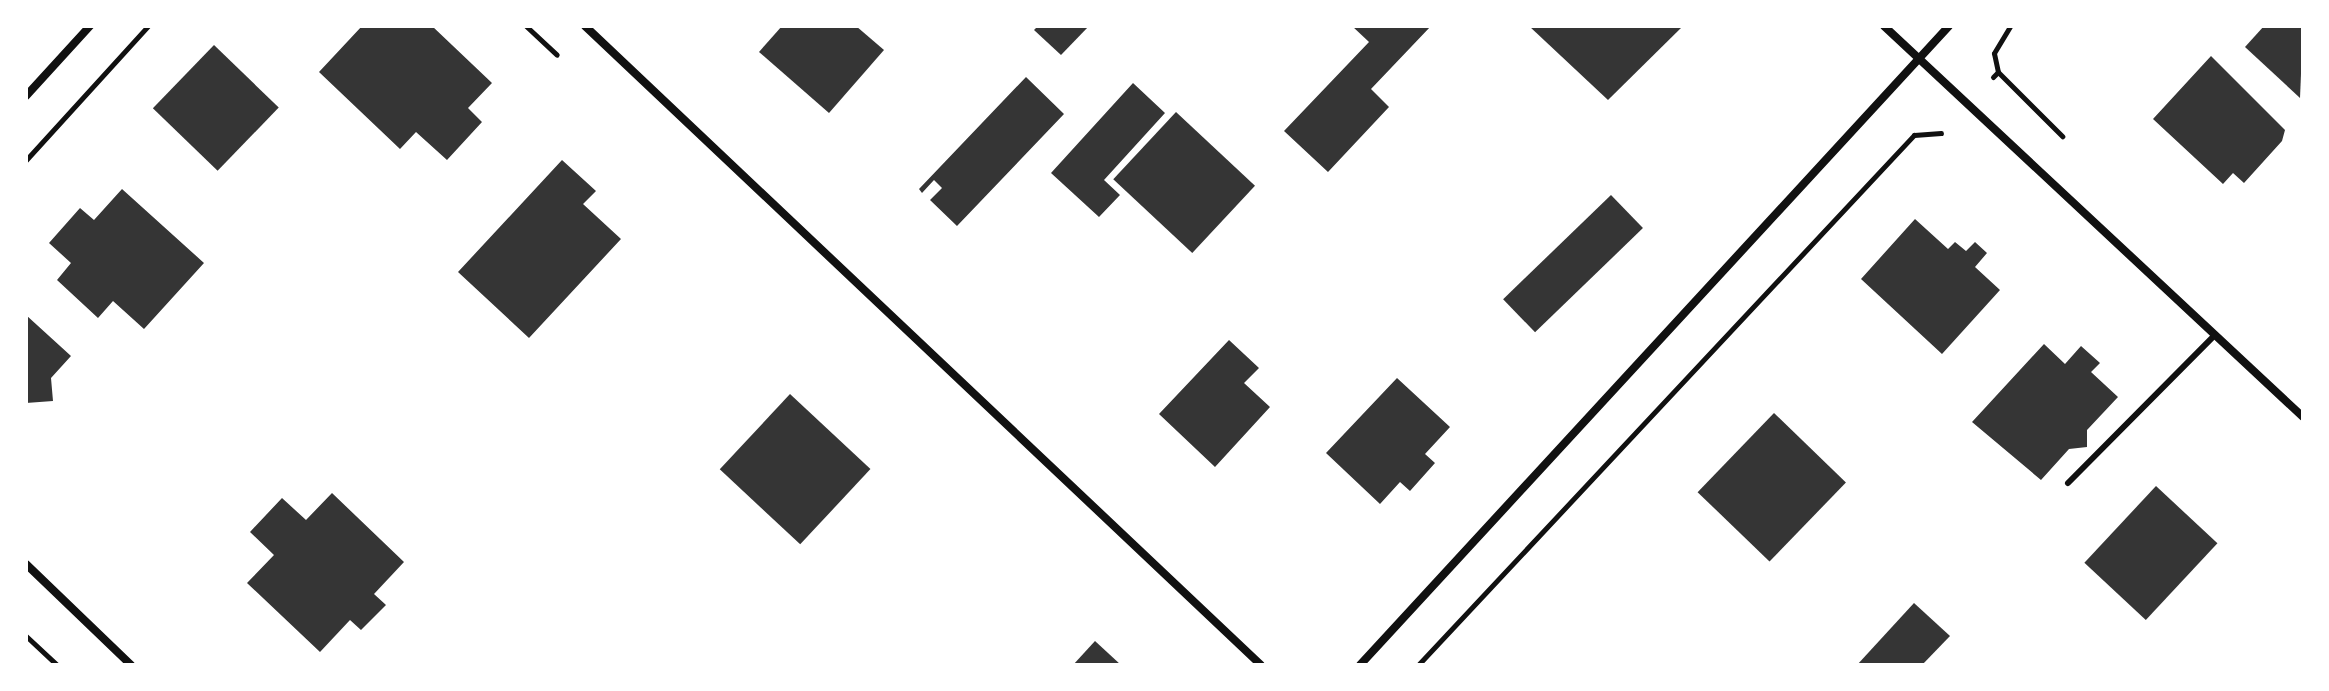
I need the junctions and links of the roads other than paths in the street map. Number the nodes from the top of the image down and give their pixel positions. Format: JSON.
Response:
{"nodes":[{"id":1,"x":90,"y":26,"type":"edge"},
{"id":2,"x":585,"y":26,"type":"edge"},
{"id":3,"x":1884,"y":26,"type":"edge"},
{"id":4,"x":1949,"y":26,"type":"edge"},
{"id":5,"x":1919,"y":58,"type":"junction"},
{"id":6,"x":26,"y":96,"type":"edge"},
{"id":7,"x":2215,"y":335,"type":"junction"},
{"id":8,"x":2303,"y":417,"type":"edge"},
{"id":9,"x":2068,"y":483,"type":"dead end"},
{"id":10,"x":26,"y":564,"type":"edge"},
{"id":11,"x":131,"y":665,"type":"edge"},
{"id":12,"x":1261,"y":665,"type":"edge"},
{"id":13,"x":1360,"y":665,"type":"edge"}],
"edges":[{"from":1,"to":6,"type":"street"},
{"from":2,"to":12,"type":"street"},
{"from":3,"to":5,"type":"street"},
{"from":4,"to":5,"type":"street"},
{"from":5,"to":7,"type":"street"},
{"from":5,"to":13,"type":"street"},
{"from":7,"to":8,"type":"street"},
{"from":7,"to":9,"type":"lane"},
{"from":10,"to":11,"type":"street"}]}
